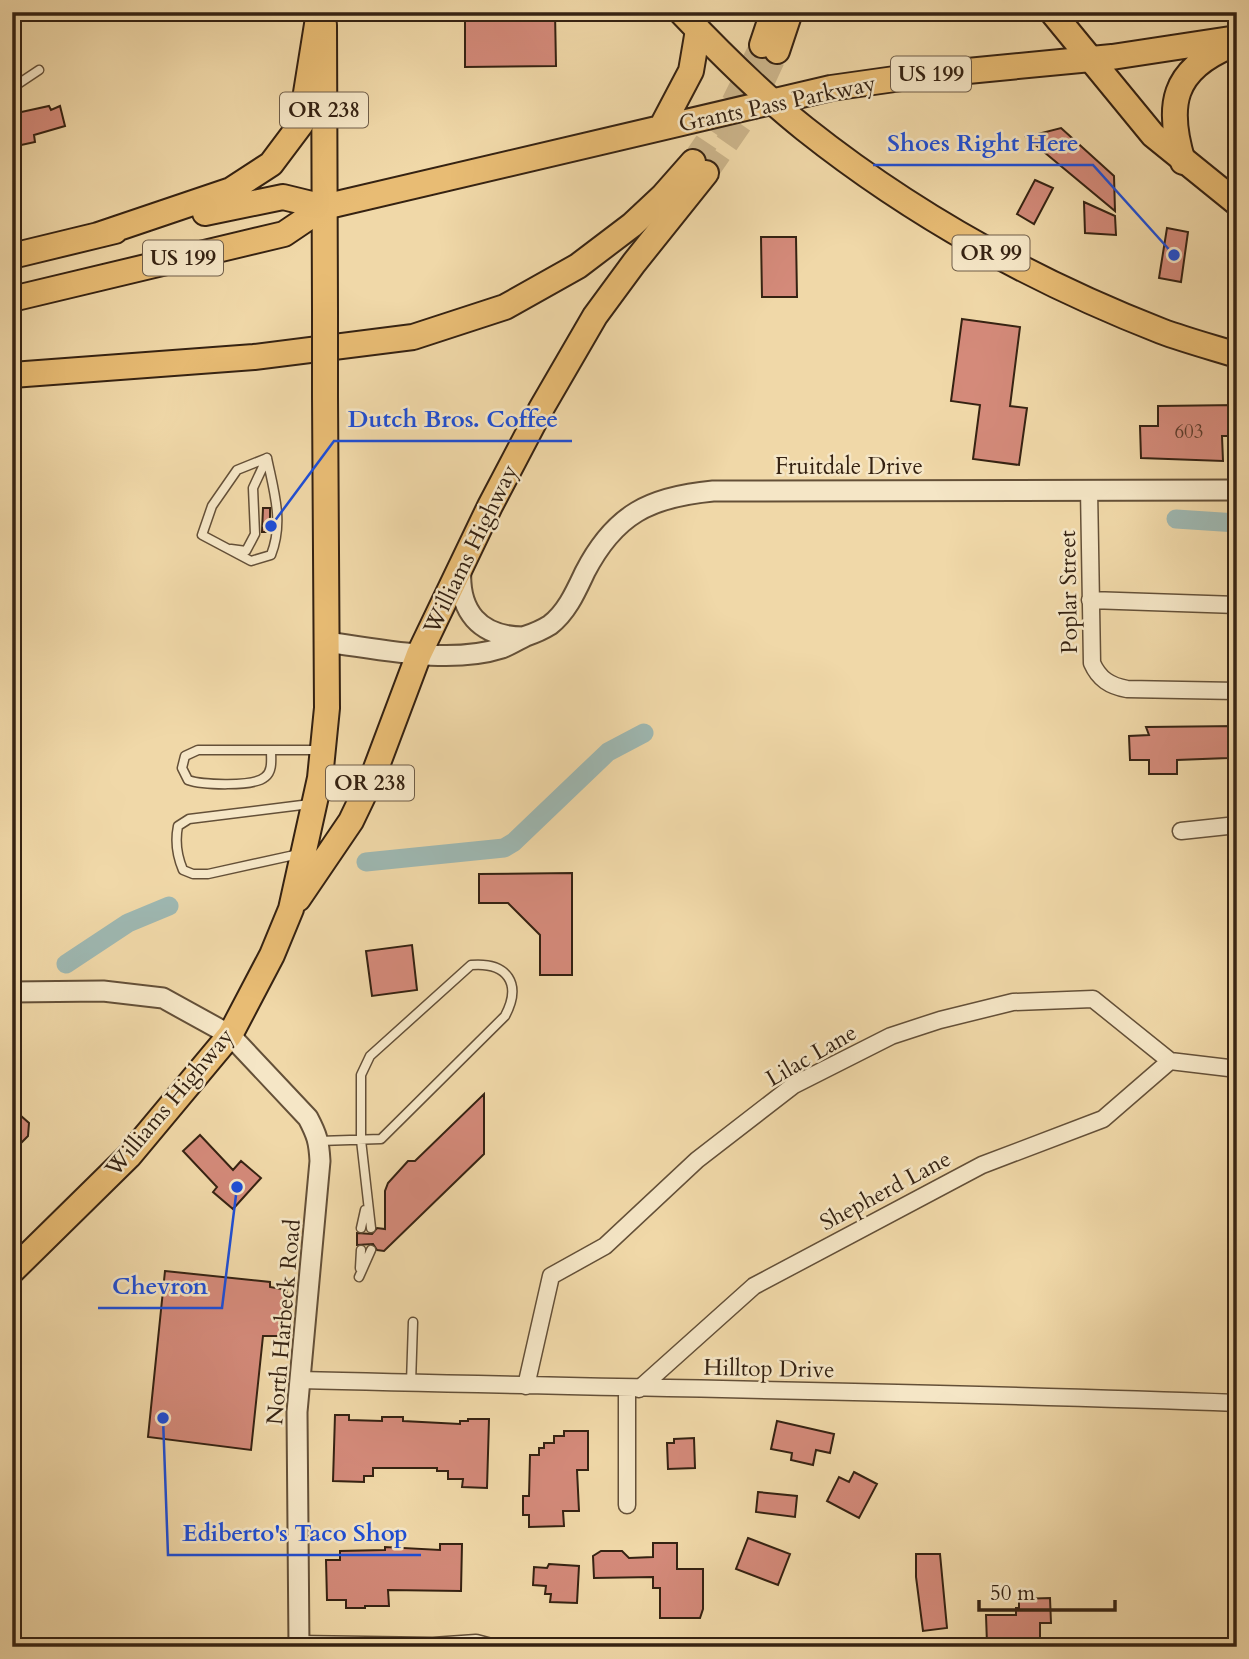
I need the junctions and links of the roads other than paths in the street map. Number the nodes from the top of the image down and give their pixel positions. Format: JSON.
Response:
{"nodes":[{"id":1,"x":321,"y":12,"type":"edge"},
{"id":2,"x":773,"y":12,"type":"edge"},
{"id":3,"x":790,"y":12,"type":"edge"},
{"id":4,"x":1052,"y":12,"type":"edge"},
{"id":5,"x":689,"y":21,"type":"edge"},
{"id":6,"x":1237,"y":41,"type":"edge"},
{"id":7,"x":1090,"y":59,"type":"junction"},
{"id":8,"x":39,"y":70,"type":"dead end"},
{"id":9,"x":12,"y":88,"type":"edge"},
{"id":10,"x":773,"y":100,"type":"junction"},
{"id":11,"x":662,"y":126,"type":"junction"},
{"id":12,"x":1183,"y":162,"type":"junction"},
{"id":13,"x":1237,"y":203,"type":"edge"},
{"id":14,"x":324,"y":207,"type":"junction"},
{"id":15,"x":98,"y":235,"type":"junction"},
{"id":16,"x":12,"y":256,"type":"edge"},
{"id":17,"x":12,"y":299,"type":"edge"},
{"id":18,"x":1237,"y":355,"type":"edge"},
{"id":19,"x":12,"y":374,"type":"edge"},
{"id":20,"x":267,"y":458,"type":"junction"},
{"id":21,"x":1089,"y":489,"type":"junction"},
{"id":22,"x":1237,"y":490,"type":"edge"},
{"id":23,"x":225,"y":549,"type":"junction"},
{"id":24,"x":461,"y":564,"type":"junction"},
{"id":25,"x":1090,"y":600,"type":"junction"},
{"id":26,"x":1237,"y":605,"type":"edge"},
{"id":27,"x":525,"y":637,"type":"junction"},
{"id":28,"x":326,"y":642,"type":"junction"},
{"id":29,"x":419,"y":654,"type":"junction"},
{"id":30,"x":1237,"y":691,"type":"edge"},
{"id":31,"x":271,"y":750,"type":"junction"},
{"id":32,"x":323,"y":750,"type":"junction"},
{"id":33,"x":315,"y":804,"type":"junction"},
{"id":34,"x":1237,"y":825,"type":"edge"},
{"id":35,"x":1181,"y":831,"type":"dead end"},
{"id":36,"x":305,"y":853,"type":"junction"},
{"id":37,"x":291,"y":909,"type":"junction"},
{"id":38,"x":12,"y":992,"type":"edge"},
{"id":39,"x":230,"y":1035,"type":"junction"},
{"id":40,"x":1170,"y":1061,"type":"junction"},
{"id":41,"x":1237,"y":1069,"type":"edge"},
{"id":42,"x":361,"y":1140,"type":"junction"},
{"id":43,"x":319,"y":1141,"type":"junction"},
{"id":44,"x":366,"y":1228,"type":"dead end"},
{"id":45,"x":366,"y":1250,"type":"dead end"},
{"id":46,"x":12,"y":1271,"type":"edge"},
{"id":47,"x":359,"y":1277,"type":"dead end"},
{"id":48,"x":413,"y":1322,"type":"dead end"},
{"id":49,"x":300,"y":1380,"type":"junction"},
{"id":50,"x":411,"y":1383,"type":"junction"},
{"id":51,"x":526,"y":1386,"type":"junction"},
{"id":52,"x":633,"y":1389,"type":"junction"},
{"id":53,"x":1237,"y":1403,"type":"edge"},
{"id":54,"x":627,"y":1504,"type":"dead end"},
{"id":55,"x":299,"y":1645,"type":"edge"},
{"id":56,"x":491,"y":1647,"type":"edge"}],
"edges":[{"from":1,"to":14,"type":"main road","number":"OR 238"},
{"from":1,"to":15,"type":"main road"},
{"from":2,"to":3,"type":"main road"},
{"from":4,"to":7,"type":"main road"},
{"from":5,"to":10,"type":"main road","number":"OR 99"},
{"from":5,"to":11,"type":"main road"},
{"from":6,"to":7,"type":"main road","name":"Grants Pass Parkway","number":"US 199"},
{"from":6,"to":12,"type":"main road"},
{"from":7,"to":10,"type":"main road","name":"Grants Pass Parkway","number":"US 199"},
{"from":7,"to":12,"type":"main road"},
{"from":8,"to":9,"type":"lane"},
{"from":10,"to":11,"type":"main road","name":"Grants Pass Parkway","number":"US 199"},
{"from":10,"to":18,"type":"main road","number":"OR 99"},
{"from":11,"to":14,"type":"main road","name":"Grants Pass Parkway","number":"US 199"},
{"from":12,"to":13,"type":"main road"},
{"from":14,"to":15,"type":"main road","name":"Grants Pass Parkway","number":"US 199"},
{"from":14,"to":17,"type":"main road","name":"Grants Pass Parkway","number":"US 199"},
{"from":14,"to":28,"type":"main road","name":"Williams Highway","number":"OR 238","bridge":true},
{"from":15,"to":16,"type":"main road","number":"US 199"},
{"from":19,"to":24,"type":"main road","name":"Williams Highway","number":"OR 238"},
{"from":20,"to":23,"type":"lane"},
{"from":20,"to":23,"type":"lane"},
{"from":20,"to":23,"type":"lane"},
{"from":21,"to":22,"type":"street","name":"Fruitdale Drive"},
{"from":21,"to":25,"type":"street","name":"Poplar Street"},
{"from":21,"to":27,"type":"street","name":"Fruitdale Drive"},
{"from":24,"to":27,"type":"street"},
{"from":24,"to":29,"type":"main road","name":"Williams Highway","number":"OR 238"},
{"from":25,"to":26,"type":"street"},
{"from":25,"to":30,"type":"street","name":"Poplar Street"},
{"from":27,"to":29,"type":"street","name":"Fruitdale Drive"},
{"from":28,"to":29,"type":"street","name":"Fruitdale Drive"},
{"from":28,"to":32,"type":"main road","name":"Williams Highway","number":"OR 238"},
{"from":29,"to":37,"type":"main road","name":"Williams Highway","number":"OR 238"},
{"from":31,"to":31,"type":"lane"},
{"from":31,"to":32,"type":"lane"},
{"from":32,"to":33,"type":"main road","name":"Williams Highway","number":"OR 238"},
{"from":33,"to":36,"type":"main road","name":"Williams Highway","number":"OR 238"},
{"from":33,"to":36,"type":"lane"},
{"from":34,"to":35,"type":"street"},
{"from":36,"to":37,"type":"main road","name":"Williams Highway","number":"OR 238"},
{"from":37,"to":39,"type":"main road","name":"Williams Highway","number":"OR 238"},
{"from":38,"to":39,"type":"street"},
{"from":39,"to":43,"type":"street"},
{"from":39,"to":46,"type":"main road","name":"Williams Highway","number":"OR 238"},
{"from":40,"to":41,"type":"street"},
{"from":40,"to":51,"type":"street","name":"Lilac Lane"},
{"from":40,"to":52,"type":"street","name":"Shepherd Lane"},
{"from":42,"to":42,"type":"lane"},
{"from":42,"to":43,"type":"lane"},
{"from":42,"to":44,"type":"lane"},
{"from":43,"to":49,"type":"street","name":"North Harbeck Road"},
{"from":45,"to":47,"type":"lane"},
{"from":48,"to":50,"type":"lane"},
{"from":49,"to":50,"type":"street","name":"Hilltop Drive"},
{"from":49,"to":55,"type":"street","name":"North Harbeck Road"},
{"from":50,"to":51,"type":"street","name":"Hilltop Drive"},
{"from":51,"to":52,"type":"street","name":"Hilltop Drive"},
{"from":52,"to":53,"type":"street","name":"Hilltop Drive"},
{"from":52,"to":54,"type":"street"},
{"from":55,"to":56,"type":"street"}]}
